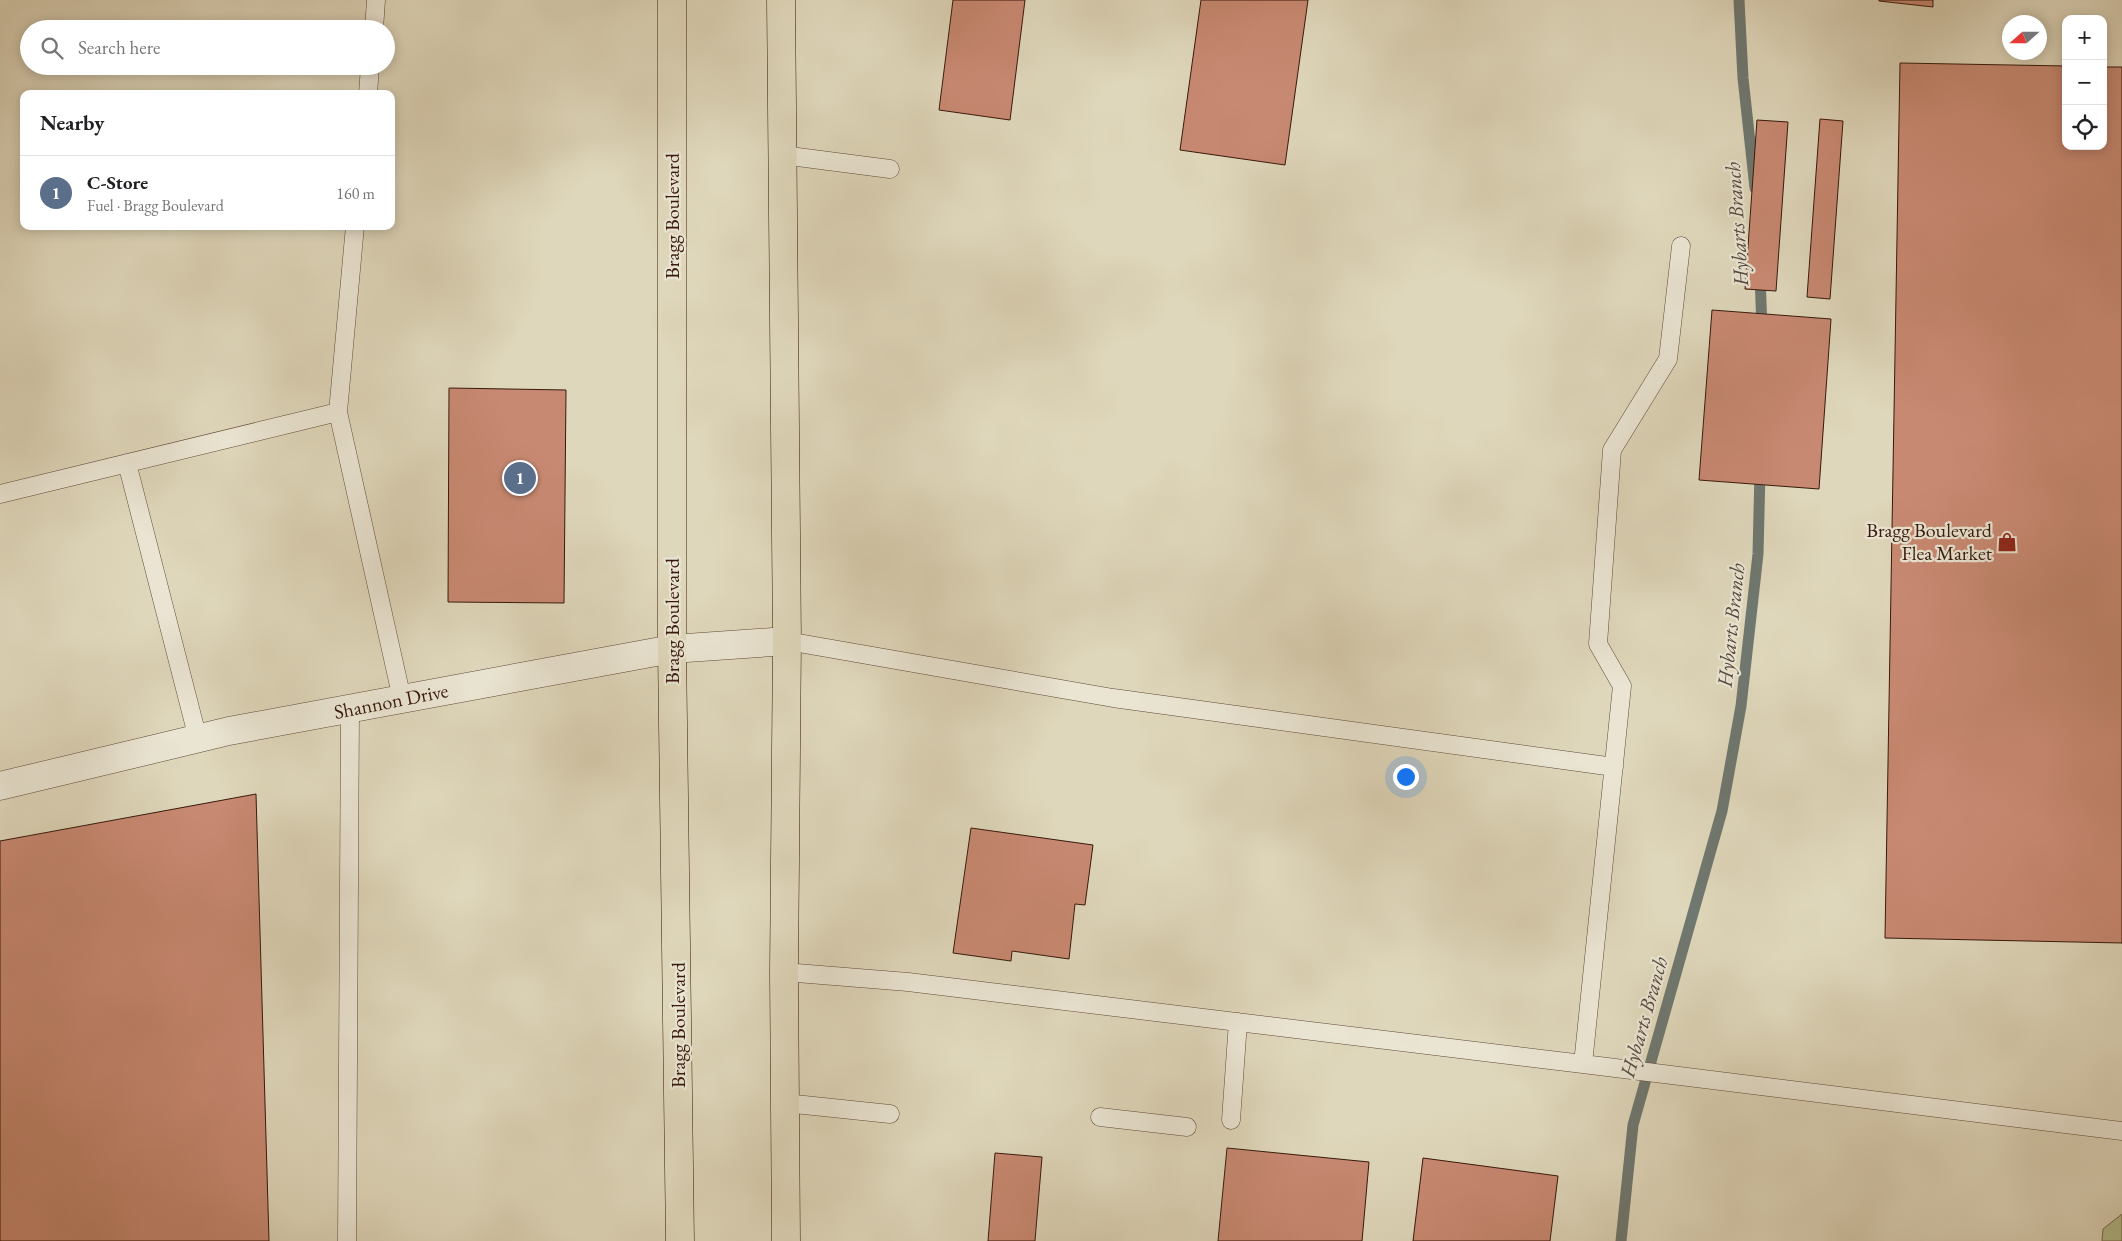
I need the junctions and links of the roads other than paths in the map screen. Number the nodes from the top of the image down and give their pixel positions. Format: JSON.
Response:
{"nodes":[{"id":1,"x":376,"y":0,"type":"edge"},
{"id":2,"x":672,"y":0,"type":"edge"},
{"id":3,"x":781,"y":0,"type":"edge"},
{"id":4,"x":375,"y":20,"type":"edge"},
{"id":5,"x":369,"y":75,"type":"edge"},
{"id":6,"x":368,"y":90,"type":"edge"},
{"id":7,"x":782,"y":155,"type":"junction"},
{"id":8,"x":890,"y":169,"type":"dead end"},
{"id":9,"x":355,"y":230,"type":"edge"},
{"id":10,"x":1681,"y":246,"type":"dead end"},
{"id":11,"x":338,"y":412,"type":"junction"},
{"id":12,"x":127,"y":463,"type":"junction"},
{"id":13,"x":0,"y":494,"type":"edge"},
{"id":14,"x":787,"y":640,"type":"junction"},
{"id":15,"x":672,"y":649,"type":"junction"},
{"id":16,"x":402,"y":699,"type":"junction"},
{"id":17,"x":350,"y":709,"type":"junction"},
{"id":18,"x":198,"y":739,"type":"junction"},
{"id":19,"x":1614,"y":767,"type":"junction"},
{"id":20,"x":0,"y":786,"type":"edge"},
{"id":21,"x":784,"y":972,"type":"junction"},
{"id":22,"x":1238,"y":1022,"type":"junction"},
{"id":23,"x":1583,"y":1064,"type":"junction"},
{"id":24,"x":785,"y":1103,"type":"junction"},
{"id":25,"x":890,"y":1114,"type":"dead end"},
{"id":26,"x":1100,"y":1116,"type":"dead end"},
{"id":27,"x":1231,"y":1120,"type":"dead end"},
{"id":28,"x":1187,"y":1127,"type":"dead end"},
{"id":29,"x":2122,"y":1131,"type":"edge"},
{"id":30,"x":347,"y":1241,"type":"edge"},
{"id":31,"x":680,"y":1241,"type":"edge"},
{"id":32,"x":786,"y":1241,"type":"edge"}],
"edges":[{"from":1,"to":4,"type":"lane"},
{"from":2,"to":15,"type":"main road","name":"Bragg Boulevard"},
{"from":3,"to":7,"type":"main road"},
{"from":5,"to":6,"type":"lane"},
{"from":7,"to":8,"type":"lane"},
{"from":7,"to":14,"type":"main road"},
{"from":9,"to":11,"type":"lane"},
{"from":10,"to":19,"type":"lane"},
{"from":11,"to":12,"type":"lane"},
{"from":11,"to":16,"type":"lane"},
{"from":12,"to":13,"type":"lane"},
{"from":12,"to":18,"type":"lane"},
{"from":14,"to":15,"type":"street","name":"Shannon Drive"},
{"from":14,"to":19,"type":"lane"},
{"from":14,"to":21,"type":"main road"},
{"from":15,"to":16,"type":"street","name":"Shannon Drive"},
{"from":15,"to":31,"type":"main road","name":"Bragg Boulevard"},
{"from":16,"to":17,"type":"street","name":"Shannon Drive"},
{"from":17,"to":18,"type":"street","name":"Shannon Drive"},
{"from":17,"to":30,"type":"lane"},
{"from":18,"to":20,"type":"street","name":"Shannon Drive"},
{"from":19,"to":23,"type":"lane"},
{"from":21,"to":22,"type":"lane"},
{"from":21,"to":24,"type":"main road"},
{"from":22,"to":23,"type":"lane"},
{"from":22,"to":27,"type":"lane"},
{"from":23,"to":29,"type":"lane"},
{"from":24,"to":25,"type":"lane"},
{"from":24,"to":32,"type":"main road"},
{"from":26,"to":28,"type":"lane"}]}
